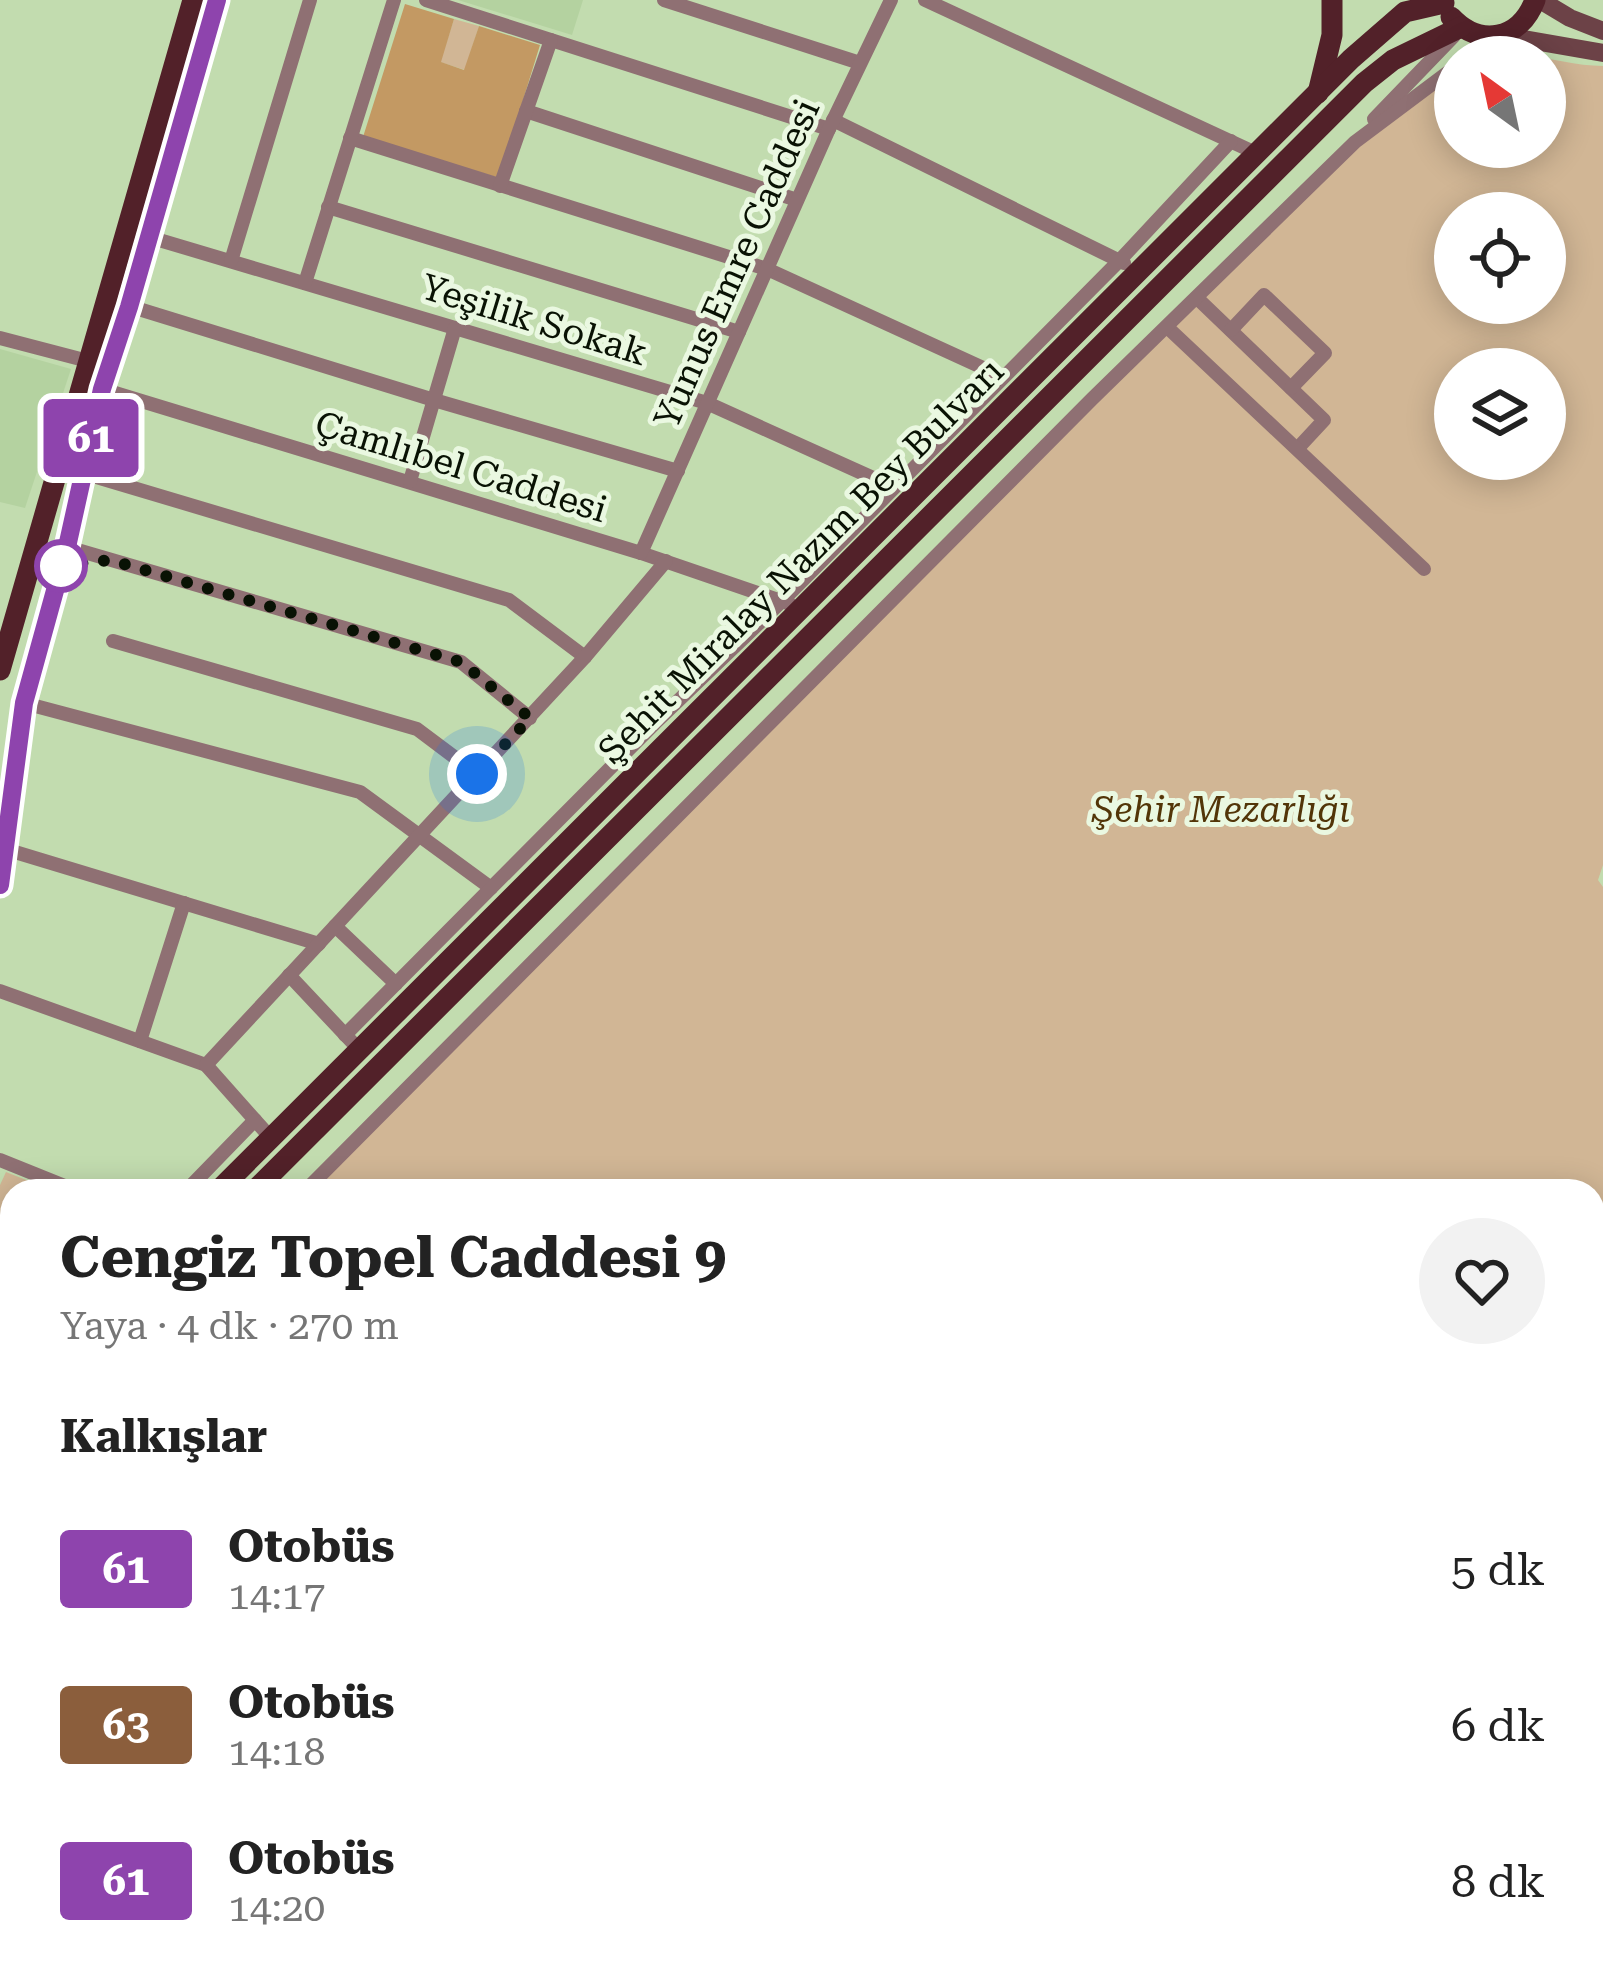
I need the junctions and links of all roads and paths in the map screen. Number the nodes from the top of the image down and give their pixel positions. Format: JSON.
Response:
{"nodes":[{"id":1,"x":193,"y":0,"type":"edge"},
{"id":2,"x":217,"y":0,"type":"edge"},
{"id":3,"x":310,"y":0,"type":"edge"},
{"id":4,"x":394,"y":0,"type":"edge"},
{"id":5,"x":426,"y":0,"type":"edge"},
{"id":6,"x":664,"y":0,"type":"edge"},
{"id":7,"x":891,"y":0,"type":"edge"},
{"id":8,"x":925,"y":0,"type":"edge"},
{"id":9,"x":1332,"y":0,"type":"edge"},
{"id":10,"x":1538,"y":0,"type":"edge"},
{"id":11,"x":1444,"y":1,"type":"edge"},
{"id":12,"x":1462,"y":27,"type":"junction"},
{"id":13,"x":1603,"y":31,"type":"edge"},
{"id":14,"x":1501,"y":34,"type":"junction"},
{"id":15,"x":1512,"y":36,"type":"edge"},
{"id":16,"x":551,"y":40,"type":"junction"},
{"id":17,"x":1566,"y":46,"type":"edge"},
{"id":18,"x":1603,"y":52,"type":"edge"},
{"id":19,"x":860,"y":64,"type":"junction"},
{"id":20,"x":1434,"y":83,"type":"edge"},
{"id":21,"x":1318,"y":93,"type":"junction"},
{"id":22,"x":526,"y":111,"type":"junction"},
{"id":23,"x":831,"y":124,"type":"junction"},
{"id":24,"x":350,"y":138,"type":"junction"},
{"id":25,"x":1231,"y":141,"type":"junction"},
{"id":26,"x":1355,"y":142,"type":"junction"},
{"id":27,"x":1258,"y":154,"type":"junction"},
{"id":28,"x":500,"y":186,"type":"junction"},
{"id":29,"x":797,"y":200,"type":"junction"},
{"id":30,"x":328,"y":206,"type":"junction"},
{"id":31,"x":149,"y":237,"type":"junction"},
{"id":32,"x":231,"y":261,"type":"junction"},
{"id":33,"x":1130,"y":265,"type":"junction"},
{"id":34,"x":766,"y":269,"type":"junction"},
{"id":35,"x":304,"y":283,"type":"junction"},
{"id":36,"x":1197,"y":298,"type":"junction"},
{"id":37,"x":129,"y":307,"type":"junction"},
{"id":38,"x":1167,"y":326,"type":"junction"},
{"id":39,"x":455,"y":328,"type":"junction"},
{"id":40,"x":1231,"y":330,"type":"junction"},
{"id":41,"x":739,"y":332,"type":"junction"},
{"id":42,"x":0,"y":338,"type":"edge"},
{"id":43,"x":88,"y":361,"type":"junction"},
{"id":44,"x":1003,"y":376,"type":"junction"},
{"id":45,"x":1291,"y":388,"type":"junction"},
{"id":46,"x":102,"y":389,"type":"junction"},
{"id":47,"x":434,"y":400,"type":"junction"},
{"id":48,"x":707,"y":403,"type":"junction"},
{"id":49,"x":1298,"y":448,"type":"junction"},
{"id":50,"x":678,"y":471,"type":"junction"},
{"id":51,"x":83,"y":473,"type":"junction"},
{"id":52,"x":410,"y":482,"type":"junction"},
{"id":53,"x":893,"y":487,"type":"junction"},
{"id":54,"x":67,"y":547,"type":"junction"},
{"id":55,"x":641,"y":554,"type":"junction"},
{"id":56,"x":666,"y":561,"type":"junction"},
{"id":57,"x":1424,"y":569,"type":"dead end"},
{"id":58,"x":792,"y":604,"type":"junction"},
{"id":59,"x":113,"y":641,"type":"dead end"},
{"id":60,"x":585,"y":657,"type":"junction"},
{"id":61,"x":0,"y":670,"type":"edge"},
{"id":62,"x":24,"y":703,"type":"junction"},
{"id":63,"x":530,"y":718,"type":"junction"},
{"id":64,"x":477,"y":774,"type":"junction"},
{"id":65,"x":421,"y":835,"type":"junction"},
{"id":66,"x":5,"y":849,"type":"junction"},
{"id":67,"x":0,"y":884,"type":"edge"},
{"id":68,"x":491,"y":888,"type":"junction"},
{"id":69,"x":184,"y":903,"type":"junction"},
{"id":70,"x":335,"y":926,"type":"junction"},
{"id":71,"x":319,"y":944,"type":"junction"},
{"id":72,"x":290,"y":975,"type":"junction"},
{"id":73,"x":396,"y":984,"type":"junction"},
{"id":74,"x":0,"y":991,"type":"edge"},
{"id":75,"x":140,"y":1041,"type":"junction"},
{"id":76,"x":353,"y":1042,"type":"junction"},
{"id":77,"x":206,"y":1065,"type":"junction"},
{"id":78,"x":255,"y":1120,"type":"junction"},
{"id":79,"x":272,"y":1138,"type":"junction"},
{"id":80,"x":0,"y":1160,"type":"edge"},
{"id":81,"x":47,"y":1179,"type":"edge"},
{"id":82,"x":198,"y":1179,"type":"edge"},
{"id":83,"x":230,"y":1179,"type":"edge"},
{"id":84,"x":266,"y":1179,"type":"edge"},
{"id":85,"x":317,"y":1179,"type":"edge"}],
"edges":[{"from":1,"to":43,"type":"main road"},
{"from":2,"to":31,"type":"main road"},
{"from":3,"to":32,"type":"street"},
{"from":4,"to":24,"type":"street"},
{"from":5,"to":16,"type":"street"},
{"from":6,"to":19,"type":"street"},
{"from":7,"to":19,"type":"street","name":"Yunus Emre Caddesi"},
{"from":8,"to":25,"type":"street"},
{"from":9,"to":21,"type":"main road"},
{"from":10,"to":13,"type":"street"},
{"from":10,"to":14,"type":"main road"},
{"from":11,"to":12,"type":"main road"},
{"from":11,"to":21,"type":"main road","name":"Şehit Miralay Nazım Bey Bulvarı"},
{"from":12,"to":14,"type":"main road"},
{"from":12,"to":26,"type":"street"},
{"from":12,"to":84,"type":"main road","name":"Şehit Miralay Nazım Bey Bulvarı"},
{"from":14,"to":15,"type":"street"},
{"from":16,"to":22,"type":"street"},
{"from":16,"to":23,"type":"street"},
{"from":17,"to":18,"type":"street"},
{"from":19,"to":23,"type":"street","name":"Yunus Emre Caddesi"},
{"from":20,"to":26,"type":"street"},
{"from":21,"to":27,"type":"main road","name":"Şehit Miralay Nazım Bey Bulvarı"},
{"from":22,"to":28,"type":"street"},
{"from":22,"to":29,"type":"street"},
{"from":23,"to":29,"type":"street","name":"Yunus Emre Caddesi"},
{"from":23,"to":33,"type":"street"},
{"from":24,"to":28,"type":"street"},
{"from":24,"to":30,"type":"street"},
{"from":25,"to":27,"type":"street"},
{"from":25,"to":33,"type":"street"},
{"from":26,"to":36,"type":"street"},
{"from":27,"to":33,"type":"main road","name":"Şehit Miralay Nazım Bey Bulvarı"},
{"from":28,"to":34,"type":"street"},
{"from":29,"to":34,"type":"street","name":"Yunus Emre Caddesi"},
{"from":30,"to":35,"type":"street"},
{"from":30,"to":41,"type":"street"},
{"from":31,"to":32,"type":"street","name":"Yeşilik Sokak"},
{"from":31,"to":37,"type":"main road"},
{"from":32,"to":35,"type":"street","name":"Yeşilik Sokak"},
{"from":33,"to":44,"type":"street"},
{"from":33,"to":58,"type":"main road","name":"Şehit Miralay Nazım Bey Bulvarı"},
{"from":34,"to":41,"type":"street","name":"Yunus Emre Caddesi"},
{"from":34,"to":44,"type":"street"},
{"from":35,"to":39,"type":"street","name":"Yeşilik Sokak"},
{"from":36,"to":38,"type":"street"},
{"from":36,"to":40,"type":"street"},
{"from":37,"to":46,"type":"main road"},
{"from":37,"to":47,"type":"street"},
{"from":38,"to":49,"type":"street"},
{"from":38,"to":85,"type":"street"},
{"from":39,"to":47,"type":"street"},
{"from":39,"to":48,"type":"street","name":"Yeşilik Sokak"},
{"from":40,"to":45,"type":"street"},
{"from":40,"to":45,"type":"street"},
{"from":41,"to":48,"type":"street","name":"Yunus Emre Caddesi"},
{"from":42,"to":43,"type":"street"},
{"from":43,"to":61,"type":"main road"},
{"from":44,"to":53,"type":"street"},
{"from":45,"to":49,"type":"street"},
{"from":46,"to":51,"type":"main road"},
{"from":46,"to":52,"type":"street","name":"Çamlıbel Caddesi"},
{"from":47,"to":50,"type":"street"},
{"from":47,"to":52,"type":"street"},
{"from":48,"to":50,"type":"street","name":"Yunus Emre Caddesi"},
{"from":48,"to":53,"type":"street","name":"Yeşilik Sokak"},
{"from":49,"to":57,"type":"street"},
{"from":50,"to":55,"type":"street","name":"Yunus Emre Caddesi"},
{"from":51,"to":54,"type":"main road"},
{"from":51,"to":60,"type":"street"},
{"from":52,"to":55,"type":"street","name":"Çamlıbel Caddesi"},
{"from":53,"to":58,"type":"street"},
{"from":54,"to":62,"type":"main road"},
{"from":54,"to":63,"type":"street"},
{"from":55,"to":56,"type":"street","name":"Çamlıbel Caddesi"},
{"from":56,"to":58,"type":"street","name":"Çamlıbel Caddesi"},
{"from":56,"to":60,"type":"street"},
{"from":58,"to":68,"type":"street"},
{"from":58,"to":76,"type":"main road","name":"Şehit Miralay Nazım Bey Bulvarı"},
{"from":59,"to":64,"type":"street"},
{"from":60,"to":63,"type":"street"},
{"from":62,"to":65,"type":"street"},
{"from":62,"to":66,"type":"main road"},
{"from":63,"to":64,"type":"street"},
{"from":64,"to":65,"type":"street"},
{"from":65,"to":68,"type":"street"},
{"from":65,"to":70,"type":"street"},
{"from":66,"to":67,"type":"main road"},
{"from":66,"to":69,"type":"street"},
{"from":68,"to":73,"type":"street"},
{"from":69,"to":71,"type":"street"},
{"from":69,"to":75,"type":"street"},
{"from":70,"to":71,"type":"street"},
{"from":70,"to":73,"type":"street"},
{"from":71,"to":72,"type":"street"},
{"from":72,"to":76,"type":"street"},
{"from":72,"to":77,"type":"street"},
{"from":73,"to":76,"type":"street"},
{"from":74,"to":75,"type":"street"},
{"from":75,"to":77,"type":"street"},
{"from":76,"to":79,"type":"main road","name":"Şehit Miralay Nazım Bey Bulvarı"},
{"from":77,"to":78,"type":"street"},
{"from":78,"to":79,"type":"street"},
{"from":78,"to":82,"type":"street"},
{"from":79,"to":83,"type":"main road","name":"Şehit Miralay Nazım Bey Bulvarı"},
{"from":80,"to":81,"type":"street"}]}
